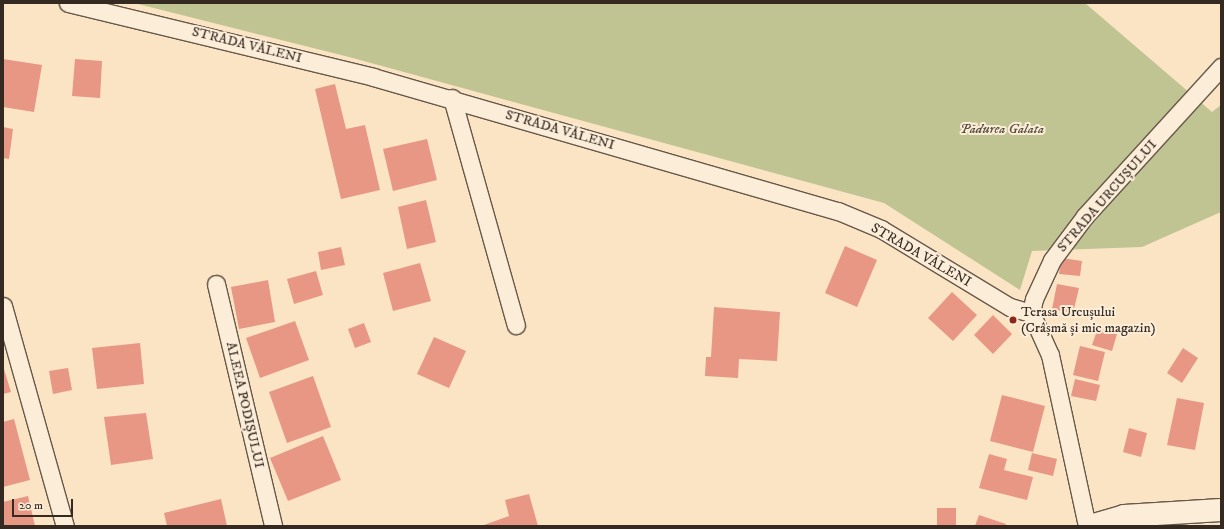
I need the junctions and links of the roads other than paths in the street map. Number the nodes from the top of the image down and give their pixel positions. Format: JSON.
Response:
{"nodes":[{"id":1,"x":68,"y":3,"type":"edge"},
{"id":2,"x":1221,"y":67,"type":"edge"},
{"id":3,"x":452,"y":98,"type":"junction"},
{"id":4,"x":216,"y":284,"type":"dead end"},
{"id":5,"x":3,"y":306,"type":"edge"},
{"id":6,"x":1031,"y":313,"type":"junction"},
{"id":7,"x":516,"y":325,"type":"dead end"},
{"id":8,"x":1221,"y":510,"type":"edge"},
{"id":9,"x":65,"y":526,"type":"edge"},
{"id":10,"x":273,"y":526,"type":"edge"},
{"id":11,"x":1089,"y":526,"type":"edge"}],
"edges":[{"from":1,"to":3,"type":"street","name":"STRADA VĂLENI"},
{"from":2,"to":6,"type":"street","name":"STRADA URCUȘULUI"},
{"from":3,"to":6,"type":"street","name":"STRADA VĂLENI"},
{"from":3,"to":7,"type":"street"},
{"from":4,"to":10,"type":"street","name":"ALEEA PODIȘULUI"},
{"from":5,"to":9,"type":"street"},
{"from":6,"to":11,"type":"street"},
{"from":8,"to":11,"type":"main road"}]}
